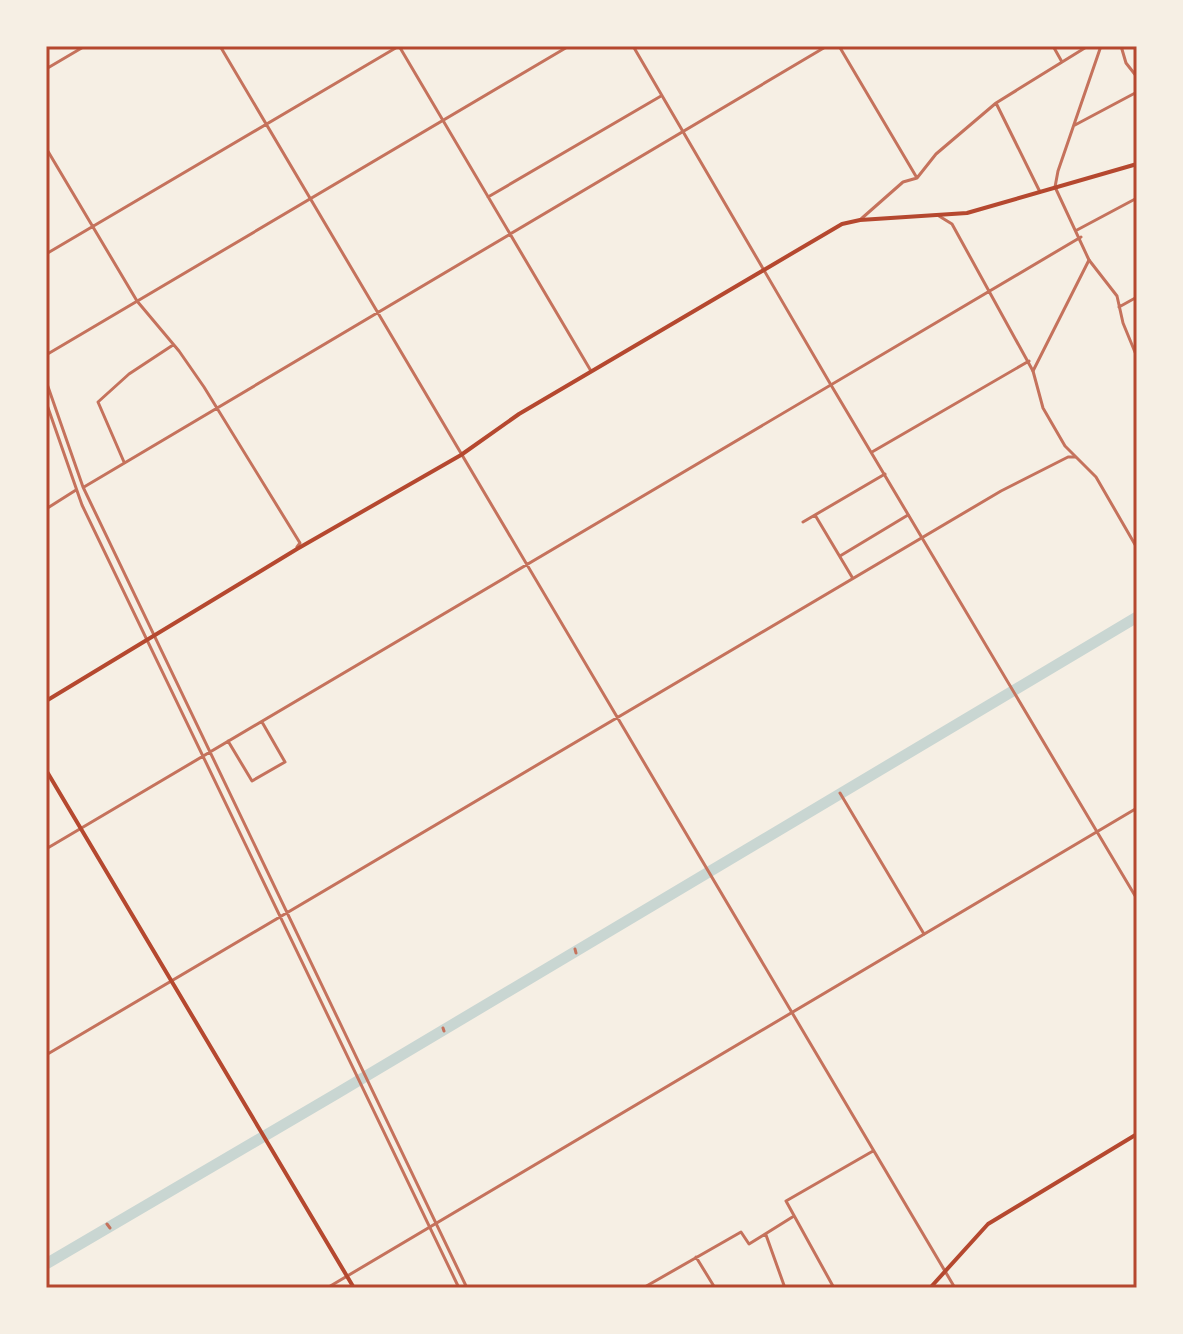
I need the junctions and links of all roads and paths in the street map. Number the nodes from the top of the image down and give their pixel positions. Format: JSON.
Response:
{"nodes":[{"id":1,"x":85,"y":46,"type":"edge"},
{"id":2,"x":220,"y":46,"type":"edge"},
{"id":3,"x":399,"y":46,"type":"edge"},
{"id":4,"x":569,"y":46,"type":"edge"},
{"id":5,"x":633,"y":46,"type":"edge"},
{"id":6,"x":827,"y":46,"type":"edge"},
{"id":7,"x":839,"y":46,"type":"edge"},
{"id":8,"x":1053,"y":46,"type":"edge"},
{"id":9,"x":1088,"y":46,"type":"edge"},
{"id":10,"x":1101,"y":46,"type":"edge"},
{"id":11,"x":1121,"y":46,"type":"edge"},
{"id":12,"x":1062,"y":62,"type":"junction"},
{"id":13,"x":46,"y":69,"type":"edge"},
{"id":14,"x":1137,"y":77,"type":"edge"},
{"id":15,"x":1137,"y":92,"type":"edge"},
{"id":16,"x":662,"y":95,"type":"junction"},
{"id":17,"x":996,"y":103,"type":"junction"},
{"id":18,"x":443,"y":121,"type":"junction"},
{"id":19,"x":266,"y":125,"type":"junction"},
{"id":20,"x":1075,"y":125,"type":"junction"},
{"id":21,"x":683,"y":131,"type":"junction"},
{"id":22,"x":46,"y":148,"type":"edge"},
{"id":23,"x":1135,"y":164,"type":"edge"},
{"id":24,"x":1137,"y":174,"type":"edge"},
{"id":25,"x":917,"y":178,"type":"junction"},
{"id":26,"x":1055,"y":187,"type":"junction"},
{"id":27,"x":1040,"y":192,"type":"junction"},
{"id":28,"x":488,"y":197,"type":"junction"},
{"id":29,"x":1137,"y":198,"type":"edge"},
{"id":30,"x":310,"y":199,"type":"junction"},
{"id":31,"x":938,"y":215,"type":"junction"},
{"id":32,"x":860,"y":220,"type":"junction"},
{"id":33,"x":93,"y":227,"type":"junction"},
{"id":34,"x":1077,"y":230,"type":"junction"},
{"id":35,"x":510,"y":233,"type":"junction"},
{"id":36,"x":1081,"y":237,"type":"junction"},
{"id":37,"x":46,"y":254,"type":"edge"},
{"id":38,"x":1089,"y":260,"type":"junction"},
{"id":39,"x":765,"y":270,"type":"junction"},
{"id":40,"x":988,"y":290,"type":"junction"},
{"id":41,"x":1137,"y":297,"type":"edge"},
{"id":42,"x":137,"y":301,"type":"junction"},
{"id":43,"x":1119,"y":307,"type":"junction"},
{"id":44,"x":377,"y":312,"type":"junction"},
{"id":45,"x":174,"y":345,"type":"junction"},
{"id":46,"x":46,"y":355,"type":"edge"},
{"id":47,"x":1137,"y":357,"type":"edge"},
{"id":48,"x":1029,"y":361,"type":"junction"},
{"id":49,"x":591,"y":371,"type":"junction"},
{"id":50,"x":1033,"y":371,"type":"junction"},
{"id":51,"x":46,"y":381,"type":"edge"},
{"id":52,"x":831,"y":385,"type":"junction"},
{"id":53,"x":46,"y":402,"type":"edge"},
{"id":54,"x":217,"y":409,"type":"junction"},
{"id":55,"x":872,"y":452,"type":"junction"},
{"id":56,"x":461,"y":455,"type":"junction"},
{"id":57,"x":1075,"y":457,"type":"junction"},
{"id":58,"x":124,"y":462,"type":"junction"},
{"id":59,"x":885,"y":474,"type":"junction"},
{"id":60,"x":83,"y":487,"type":"junction"},
{"id":61,"x":76,"y":490,"type":"junction"},
{"id":62,"x":46,"y":509,"type":"edge"},
{"id":63,"x":909,"y":514,"type":"junction"},
{"id":64,"x":815,"y":515,"type":"junction"},
{"id":65,"x":803,"y":522,"type":"dead end"},
{"id":66,"x":922,"y":537,"type":"junction"},
{"id":67,"x":1137,"y":548,"type":"edge"},
{"id":68,"x":297,"y":549,"type":"junction"},
{"id":69,"x":840,"y":556,"type":"junction"},
{"id":70,"x":526,"y":564,"type":"junction"},
{"id":71,"x":853,"y":578,"type":"junction"},
{"id":72,"x":153,"y":637,"type":"junction"},
{"id":73,"x":147,"y":640,"type":"junction"},
{"id":74,"x":46,"y":701,"type":"edge"},
{"id":75,"x":617,"y":718,"type":"junction"},
{"id":76,"x":262,"y":722,"type":"junction"},
{"id":77,"x":228,"y":741,"type":"junction"},
{"id":78,"x":209,"y":753,"type":"junction"},
{"id":79,"x":202,"y":757,"type":"junction"},
{"id":80,"x":46,"y":770,"type":"edge"},
{"id":81,"x":841,"y":794,"type":"dead end"},
{"id":82,"x":1137,"y":808,"type":"edge"},
{"id":83,"x":81,"y":828,"type":"junction"},
{"id":84,"x":1098,"y":832,"type":"junction"},
{"id":85,"x":46,"y":849,"type":"edge"},
{"id":86,"x":1137,"y":899,"type":"edge"},
{"id":87,"x":286,"y":914,"type":"junction"},
{"id":88,"x":281,"y":917,"type":"junction"},
{"id":89,"x":924,"y":934,"type":"junction"},
{"id":90,"x":171,"y":981,"type":"junction"},
{"id":91,"x":791,"y":1013,"type":"junction"},
{"id":92,"x":46,"y":1055,"type":"edge"},
{"id":93,"x":1137,"y":1134,"type":"edge"},
{"id":94,"x":873,"y":1151,"type":"junction"},
{"id":95,"x":794,"y":1216,"type":"junction"},
{"id":96,"x":436,"y":1222,"type":"junction"},
{"id":97,"x":429,"y":1226,"type":"junction"},
{"id":98,"x":765,"y":1234,"type":"junction"},
{"id":99,"x":696,"y":1257,"type":"junction"},
{"id":100,"x":945,"y":1271,"type":"junction"},
{"id":101,"x":347,"y":1276,"type":"junction"},
{"id":102,"x":327,"y":1288,"type":"edge"},
{"id":103,"x":354,"y":1288,"type":"edge"},
{"id":104,"x":459,"y":1288,"type":"edge"},
{"id":105,"x":467,"y":1288,"type":"edge"},
{"id":106,"x":643,"y":1288,"type":"edge"},
{"id":107,"x":715,"y":1288,"type":"edge"},
{"id":108,"x":785,"y":1288,"type":"edge"},
{"id":109,"x":834,"y":1288,"type":"edge"},
{"id":110,"x":930,"y":1288,"type":"edge"},
{"id":111,"x":955,"y":1288,"type":"edge"}],
"edges":[{"from":1,"to":13,"type":"street"},
{"from":2,"to":19,"type":"street"},
{"from":3,"to":18,"type":"street"},
{"from":3,"to":19,"type":"street"},
{"from":4,"to":18,"type":"street"},
{"from":5,"to":16,"type":"street"},
{"from":6,"to":21,"type":"street"},
{"from":7,"to":25,"type":"street"},
{"from":8,"to":12,"type":"street"},
{"from":9,"to":12,"type":"street"},
{"from":10,"to":20,"type":"street"},
{"from":11,"to":14,"type":"street"},
{"from":12,"to":17,"type":"street"},
{"from":15,"to":20,"type":"street"},
{"from":16,"to":21,"type":"street"},
{"from":16,"to":28,"type":"street"},
{"from":17,"to":25,"type":"street"},
{"from":17,"to":27,"type":"street"},
{"from":18,"to":28,"type":"street"},
{"from":18,"to":30,"type":"street"},
{"from":19,"to":30,"type":"street"},
{"from":19,"to":33,"type":"street"},
{"from":20,"to":26,"type":"street"},
{"from":21,"to":35,"type":"street"},
{"from":21,"to":39,"type":"street"},
{"from":22,"to":33,"type":"street"},
{"from":23,"to":24,"type":"street"},
{"from":23,"to":26,"type":"main road"},
{"from":25,"to":32,"type":"street"},
{"from":26,"to":27,"type":"main road"},
{"from":26,"to":34,"type":"street"},
{"from":27,"to":31,"type":"main road"},
{"from":28,"to":35,"type":"street"},
{"from":29,"to":34,"type":"street"},
{"from":30,"to":42,"type":"street"},
{"from":30,"to":44,"type":"street"},
{"from":31,"to":32,"type":"main road"},
{"from":31,"to":40,"type":"street"},
{"from":32,"to":39,"type":"main road"},
{"from":33,"to":37,"type":"street"},
{"from":33,"to":42,"type":"street"},
{"from":34,"to":36,"type":"street"},
{"from":35,"to":44,"type":"street"},
{"from":35,"to":49,"type":"street"},
{"from":36,"to":38,"type":"street"},
{"from":36,"to":40,"type":"street"},
{"from":38,"to":43,"type":"street"},
{"from":38,"to":50,"type":"street"},
{"from":39,"to":49,"type":"main road"},
{"from":39,"to":52,"type":"street"},
{"from":40,"to":48,"type":"street"},
{"from":40,"to":52,"type":"street"},
{"from":41,"to":43,"type":"street"},
{"from":42,"to":45,"type":"street"},
{"from":42,"to":46,"type":"street"},
{"from":43,"to":47,"type":"street"},
{"from":44,"to":54,"type":"street"},
{"from":44,"to":56,"type":"street"},
{"from":45,"to":54,"type":"street"},
{"from":45,"to":58,"type":"street"},
{"from":48,"to":50,"type":"street"},
{"from":48,"to":55,"type":"street"},
{"from":49,"to":56,"type":"main road"},
{"from":50,"to":57,"type":"street"},
{"from":51,"to":60,"type":"street"},
{"from":52,"to":55,"type":"street"},
{"from":52,"to":70,"type":"street"},
{"from":53,"to":61,"type":"street"},
{"from":54,"to":58,"type":"street"},
{"from":54,"to":68,"type":"street"},
{"from":55,"to":59,"type":"street"},
{"from":56,"to":68,"type":"main road"},
{"from":56,"to":70,"type":"street"},
{"from":57,"to":66,"type":"street"},
{"from":57,"to":67,"type":"street"},
{"from":58,"to":60,"type":"street"},
{"from":59,"to":63,"type":"street"},
{"from":59,"to":64,"type":"street"},
{"from":60,"to":72,"type":"street"},
{"from":61,"to":62,"type":"street"},
{"from":61,"to":73,"type":"street"},
{"from":63,"to":66,"type":"street"},
{"from":63,"to":69,"type":"street"},
{"from":64,"to":65,"type":"street"},
{"from":64,"to":69,"type":"street"},
{"from":66,"to":71,"type":"street"},
{"from":66,"to":84,"type":"street"},
{"from":68,"to":72,"type":"main road"},
{"from":69,"to":71,"type":"street"},
{"from":70,"to":75,"type":"street"},
{"from":70,"to":76,"type":"street"},
{"from":71,"to":75,"type":"street"},
{"from":72,"to":73,"type":"main road"},
{"from":72,"to":78,"type":"street"},
{"from":73,"to":74,"type":"main road"},
{"from":73,"to":79,"type":"street"},
{"from":75,"to":87,"type":"street"},
{"from":75,"to":91,"type":"street"},
{"from":76,"to":77,"type":"street"},
{"from":76,"to":77,"type":"street"},
{"from":77,"to":78,"type":"street"},
{"from":78,"to":79,"type":"street"},
{"from":78,"to":87,"type":"street"},
{"from":79,"to":83,"type":"street"},
{"from":79,"to":88,"type":"street"},
{"from":80,"to":83,"type":"main road"},
{"from":81,"to":89,"type":"street"},
{"from":82,"to":84,"type":"street"},
{"from":83,"to":85,"type":"street"},
{"from":83,"to":90,"type":"main road"},
{"from":84,"to":86,"type":"street"},
{"from":84,"to":89,"type":"street"},
{"from":87,"to":88,"type":"street"},
{"from":87,"to":96,"type":"street"},
{"from":88,"to":90,"type":"street"},
{"from":88,"to":97,"type":"street"},
{"from":89,"to":91,"type":"street"},
{"from":90,"to":92,"type":"street"},
{"from":90,"to":101,"type":"main road"},
{"from":91,"to":94,"type":"street"},
{"from":91,"to":96,"type":"street"},
{"from":93,"to":100,"type":"main road"},
{"from":94,"to":95,"type":"street"},
{"from":94,"to":100,"type":"street"},
{"from":95,"to":98,"type":"street"},
{"from":95,"to":109,"type":"street"},
{"from":96,"to":97,"type":"street"},
{"from":96,"to":105,"type":"street"},
{"from":97,"to":101,"type":"street"},
{"from":97,"to":104,"type":"street"},
{"from":98,"to":99,"type":"street"},
{"from":98,"to":108,"type":"street"},
{"from":99,"to":106,"type":"street"},
{"from":99,"to":107,"type":"street"},
{"from":100,"to":110,"type":"main road"},
{"from":100,"to":111,"type":"street"},
{"from":101,"to":102,"type":"street"},
{"from":101,"to":103,"type":"main road"}]}
